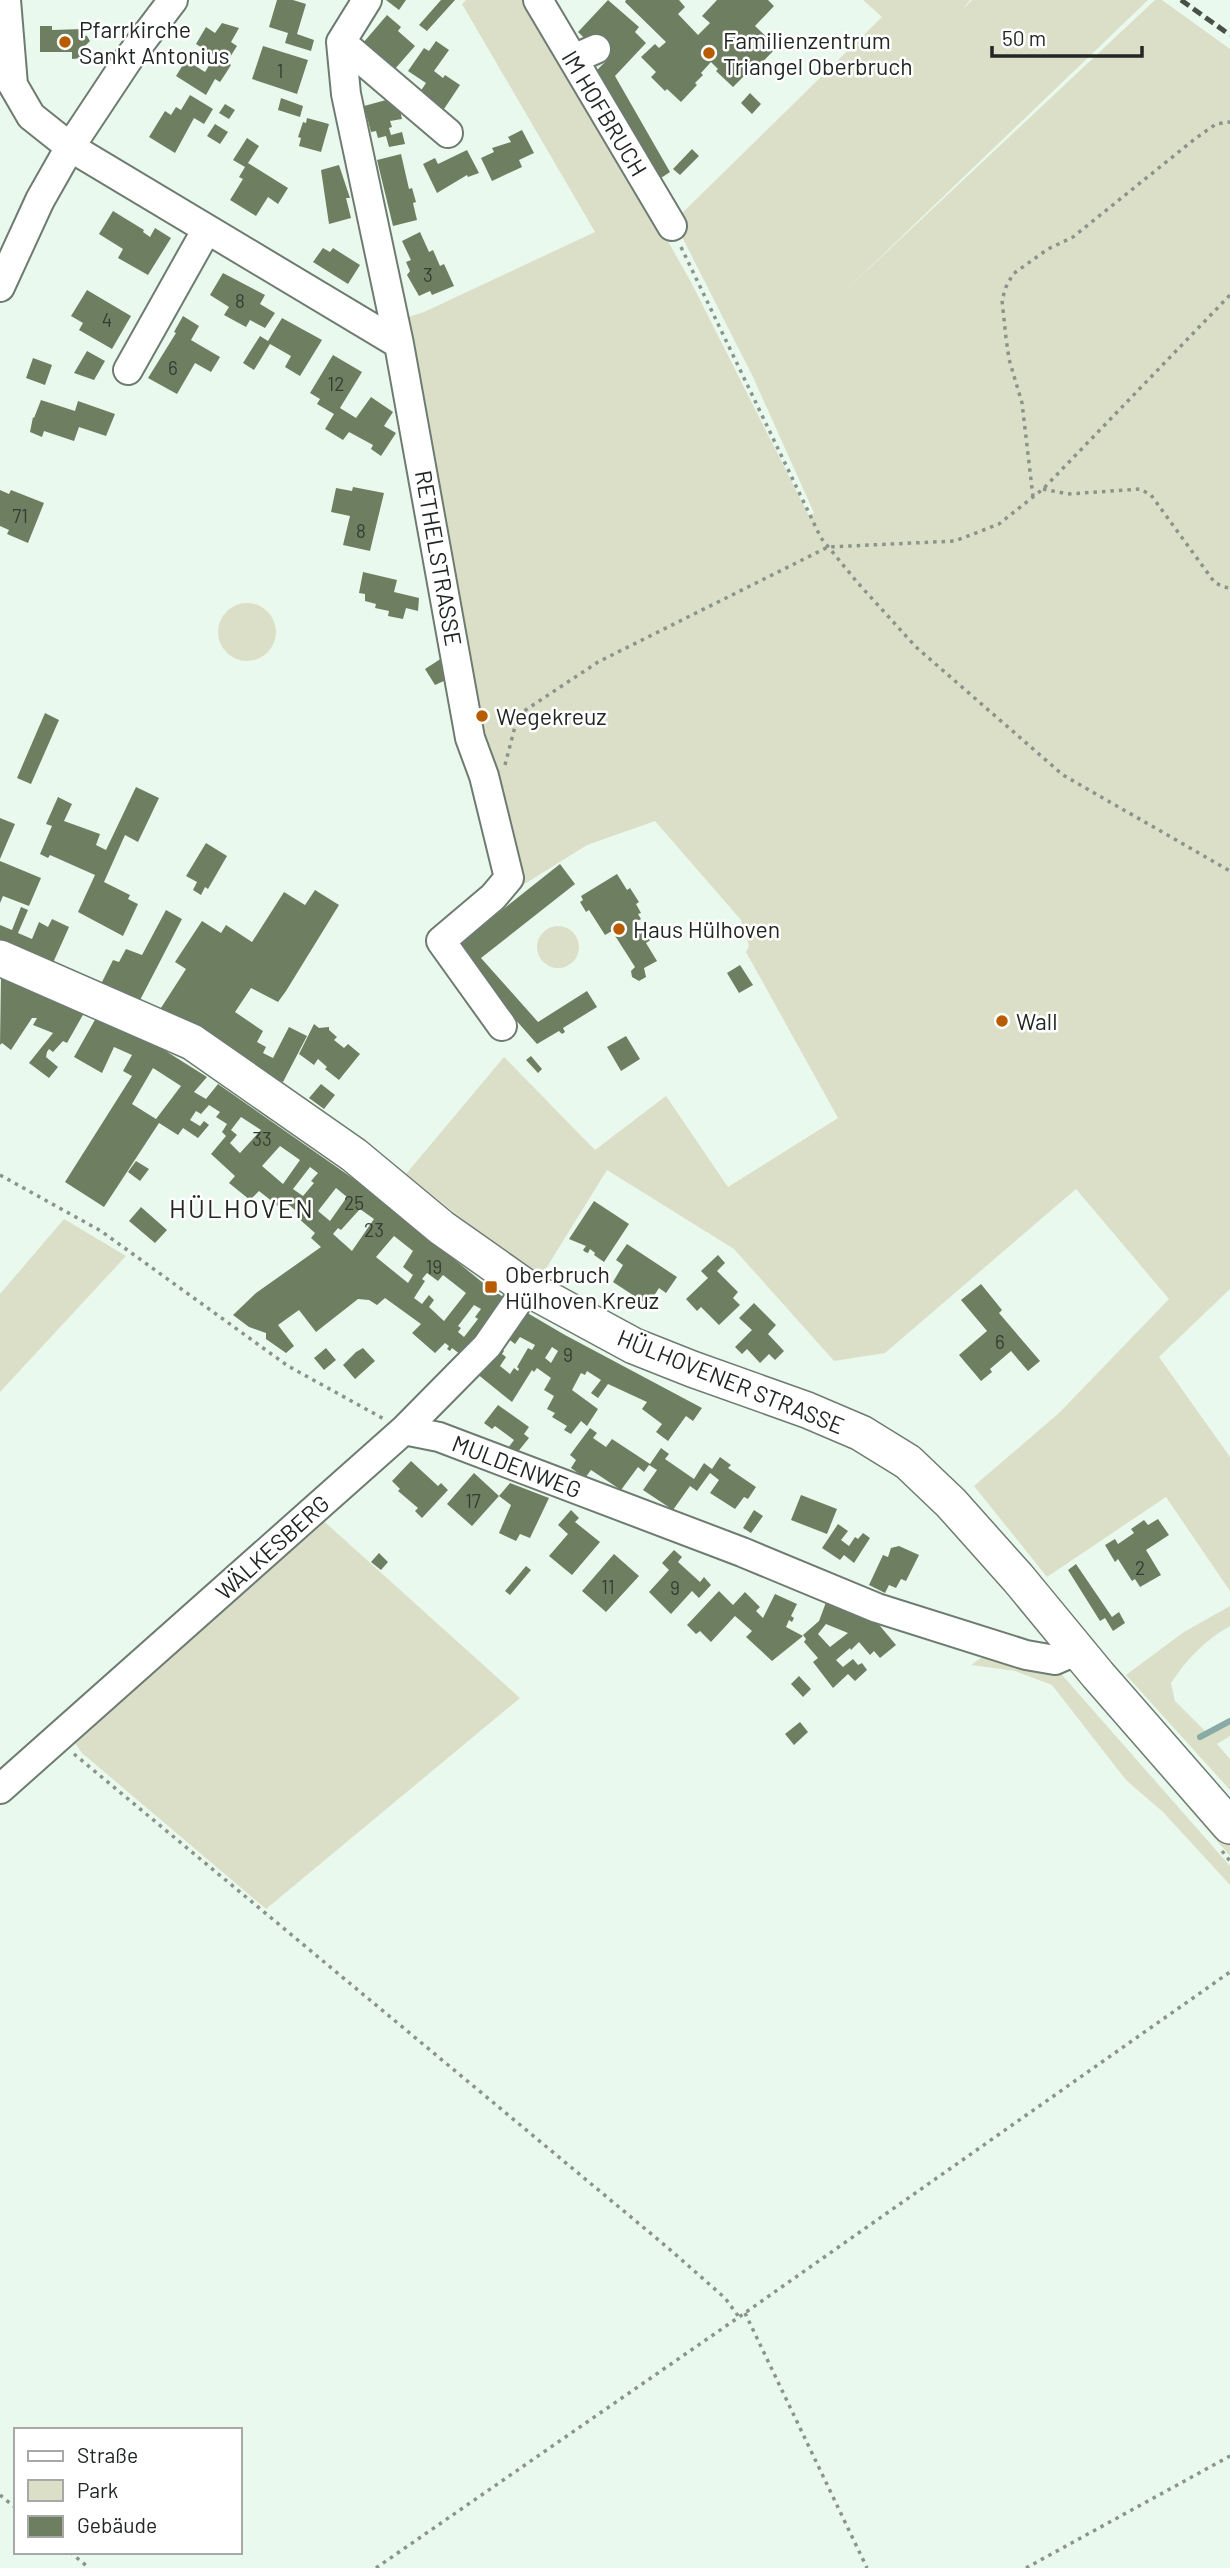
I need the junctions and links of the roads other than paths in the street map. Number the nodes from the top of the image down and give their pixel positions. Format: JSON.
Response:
{"nodes":[{"id":1,"x":6,"y":0,"type":"edge"},
{"id":2,"x":173,"y":0,"type":"edge"},
{"id":3,"x":367,"y":0,"type":"edge"},
{"id":4,"x":538,"y":0,"type":"edge"},
{"id":5,"x":4,"y":30,"type":"edge"},
{"id":6,"x":341,"y":42,"type":"junction"},
{"id":7,"x":448,"y":133,"type":"dead end"},
{"id":8,"x":70,"y":147,"type":"junction"},
{"id":9,"x":672,"y":226,"type":"road end"},
{"id":10,"x":206,"y":229,"type":"junction"},
{"id":11,"x":0,"y":287,"type":"edge"},
{"id":12,"x":399,"y":344,"type":"junction"},
{"id":13,"x":128,"y":370,"type":"dead end"},
{"id":14,"x":0,"y":958,"type":"edge"},
{"id":15,"x":502,"y":1026,"type":"dead end"},
{"id":16,"x":527,"y":1288,"type":"junction"},
{"id":17,"x":404,"y":1430,"type":"junction"},
{"id":18,"x":1077,"y":1650,"type":"junction"},
{"id":19,"x":0,"y":1789,"type":"edge"},
{"id":20,"x":1230,"y":1826,"type":"edge"}],
"edges":[{"from":1,"to":5,"type":"street"},
{"from":2,"to":8,"type":"street"},
{"from":3,"to":6,"type":"street"},
{"from":4,"to":9,"type":"street","name":"IM HOFBRUCH"},
{"from":5,"to":8,"type":"street"},
{"from":6,"to":7,"type":"street"},
{"from":6,"to":12,"type":"street","name":"RETHELSTRASSE"},
{"from":8,"to":10,"type":"street"},
{"from":8,"to":11,"type":"street"},
{"from":10,"to":12,"type":"street"},
{"from":10,"to":13,"type":"street"},
{"from":12,"to":15,"type":"street","name":"RETHELSTRASSE"},
{"from":14,"to":16,"type":"main road","name":"HÜLHOVENER STRASSE"},
{"from":16,"to":17,"type":"street","name":"WÄLKESBERG"},
{"from":16,"to":18,"type":"main road","name":"HÜLHOVENER STRASSE"},
{"from":17,"to":18,"type":"street","name":"MULDENWEG"},
{"from":17,"to":19,"type":"street","name":"WÄLKESBERG"},
{"from":18,"to":20,"type":"main road","name":"HÜLHOVENER STRASSE"}]}
